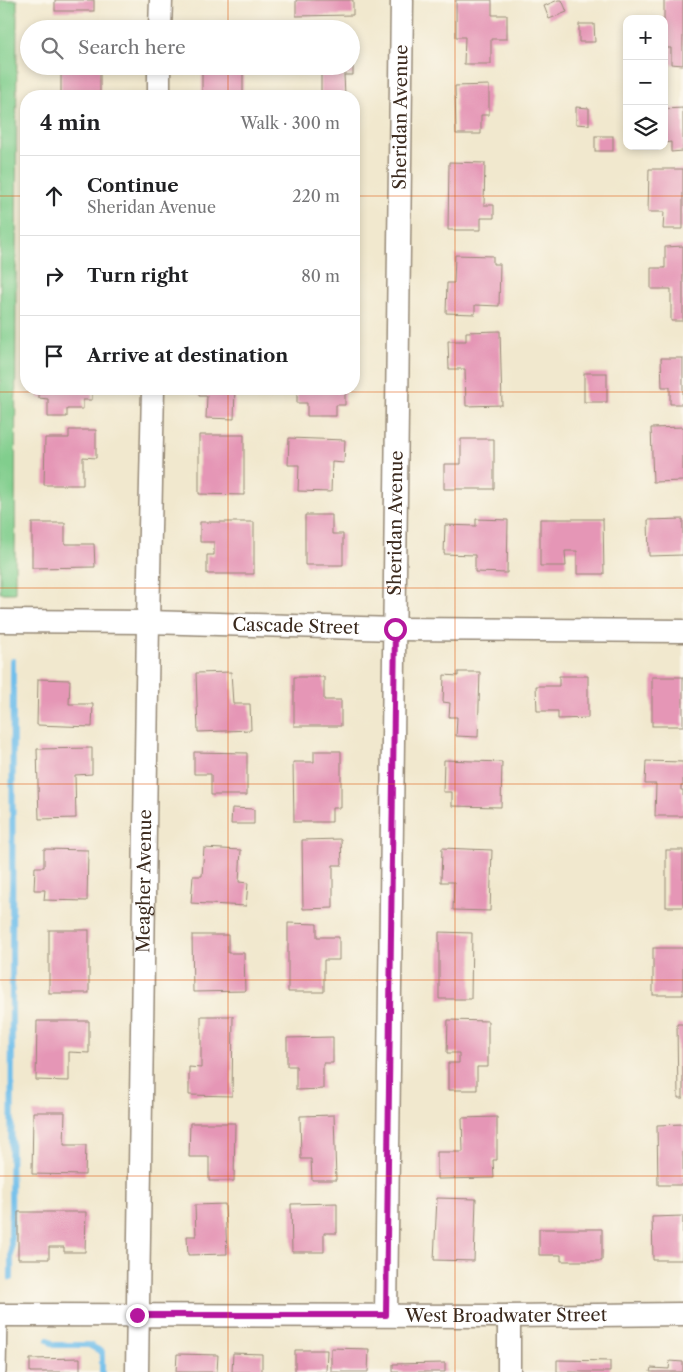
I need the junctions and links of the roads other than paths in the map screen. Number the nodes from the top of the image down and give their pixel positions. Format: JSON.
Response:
{"nodes":[{"id":1,"x":161,"y":0,"type":"edge"},
{"id":2,"x":402,"y":0,"type":"edge"},
{"id":3,"x":160,"y":20,"type":"edge"},
{"id":4,"x":159,"y":75,"type":"edge"},
{"id":5,"x":159,"y":90,"type":"edge"},
{"id":6,"x":152,"y":395,"type":"edge"},
{"id":7,"x":0,"y":621,"type":"edge"},
{"id":8,"x":148,"y":622,"type":"junction"},
{"id":9,"x":395,"y":629,"type":"junction"},
{"id":10,"x":683,"y":631,"type":"edge"},
{"id":11,"x":683,"y":1314,"type":"edge"},
{"id":12,"x":0,"y":1315,"type":"edge"},
{"id":13,"x":137,"y":1315,"type":"junction"},
{"id":14,"x":386,"y":1315,"type":"junction"},
{"id":15,"x":509,"y":1316,"type":"junction"},
{"id":16,"x":0,"y":1372,"type":"edge"},
{"id":17,"x":137,"y":1372,"type":"edge"},
{"id":18,"x":509,"y":1372,"type":"edge"}],
"edges":[{"from":1,"to":3,"type":"street"},
{"from":2,"to":9,"type":"street","name":"Sheridan Avenue"},
{"from":4,"to":5,"type":"street"},
{"from":6,"to":8,"type":"street","name":"Meagher Avenue"},
{"from":7,"to":8,"type":"street","name":"Cascade Street"},
{"from":8,"to":9,"type":"street","name":"Cascade Street"},
{"from":8,"to":13,"type":"street","name":"Meagher Avenue"},
{"from":9,"to":10,"type":"street","name":"Cascade Street"},
{"from":9,"to":14,"type":"street","name":"Sheridan Avenue"},
{"from":11,"to":15,"type":"street","name":"West Broadwater Street"},
{"from":12,"to":13,"type":"street","name":"West Broadwater Street"},
{"from":12,"to":16,"type":"lane"},
{"from":13,"to":14,"type":"street","name":"West Broadwater Street"},
{"from":13,"to":17,"type":"street","name":"Meagher Avenue"},
{"from":14,"to":15,"type":"street","name":"West Broadwater Street"},
{"from":15,"to":18,"type":"street"}]}
